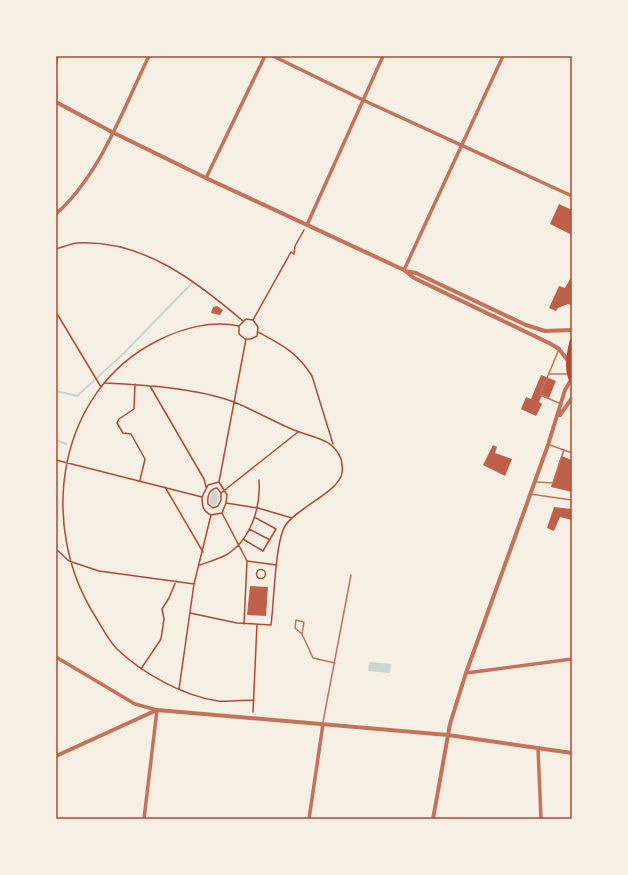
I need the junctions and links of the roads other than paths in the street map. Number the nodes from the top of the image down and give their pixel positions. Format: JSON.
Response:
{"nodes":[{"id":1,"x":148,"y":56,"type":"edge"},
{"id":2,"x":265,"y":56,"type":"edge"},
{"id":3,"x":273,"y":56,"type":"edge"},
{"id":4,"x":383,"y":56,"type":"edge"},
{"id":5,"x":503,"y":56,"type":"edge"},
{"id":6,"x":363,"y":100,"type":"junction"},
{"id":7,"x":57,"y":102,"type":"edge"},
{"id":8,"x":112,"y":132,"type":"junction"},
{"id":9,"x":463,"y":145,"type":"junction"},
{"id":10,"x":206,"y":178,"type":"junction"},
{"id":11,"x":572,"y":196,"type":"edge"},
{"id":12,"x":56,"y":214,"type":"edge"},
{"id":13,"x":307,"y":225,"type":"junction"},
{"id":14,"x":404,"y":270,"type":"junction"},
{"id":15,"x":572,"y":330,"type":"edge"},
{"id":16,"x":572,"y":341,"type":"edge"},
{"id":17,"x":559,"y":349,"type":"junction"},
{"id":18,"x":569,"y":362,"type":"junction"},
{"id":19,"x":548,"y":374,"type":"junction"},
{"id":20,"x":569,"y":374,"type":"junction"},
{"id":21,"x":572,"y":381,"type":"edge"},
{"id":22,"x":572,"y":398,"type":"edge"},
{"id":23,"x":561,"y":404,"type":"junction"},
{"id":24,"x":556,"y":422,"type":"junction"},
{"id":25,"x":548,"y":444,"type":"junction"},
{"id":26,"x":564,"y":450,"type":"junction"},
{"id":27,"x":572,"y":452,"type":"edge"},
{"id":28,"x":535,"y":482,"type":"junction"},
{"id":29,"x":530,"y":494,"type":"junction"},
{"id":30,"x":572,"y":500,"type":"edge"},
{"id":31,"x":351,"y":575,"type":"dead end"},
{"id":32,"x":302,"y":634,"type":"junction"},
{"id":33,"x":56,"y":657,"type":"edge"},
{"id":34,"x":572,"y":659,"type":"edge"},
{"id":35,"x":335,"y":663,"type":"junction"},
{"id":36,"x":466,"y":673,"type":"junction"},
{"id":37,"x":157,"y":710,"type":"junction"},
{"id":38,"x":323,"y":724,"type":"junction"},
{"id":39,"x":448,"y":735,"type":"junction"},
{"id":40,"x":538,"y":748,"type":"junction"},
{"id":41,"x":572,"y":753,"type":"edge"},
{"id":42,"x":56,"y":756,"type":"edge"},
{"id":43,"x":144,"y":819,"type":"edge"},
{"id":44,"x":309,"y":819,"type":"edge"},
{"id":45,"x":433,"y":819,"type":"edge"},
{"id":46,"x":541,"y":819,"type":"edge"}],
"edges":[{"from":1,"to":8,"type":"street"},
{"from":2,"to":10,"type":"street"},
{"from":3,"to":6,"type":"street"},
{"from":4,"to":6,"type":"street"},
{"from":5,"to":9,"type":"street"},
{"from":6,"to":9,"type":"street"},
{"from":6,"to":13,"type":"street"},
{"from":7,"to":8,"type":"street"},
{"from":8,"to":10,"type":"street"},
{"from":8,"to":12,"type":"street"},
{"from":9,"to":11,"type":"street"},
{"from":9,"to":14,"type":"street"},
{"from":10,"to":13,"type":"street"},
{"from":13,"to":14,"type":"street"},
{"from":14,"to":15,"type":"street"},
{"from":14,"to":17,"type":"street"},
{"from":16,"to":18,"type":"main road"},
{"from":17,"to":18,"type":"street"},
{"from":17,"to":19,"type":"lane"},
{"from":18,"to":20,"type":"main road"},
{"from":19,"to":20,"type":"lane"},
{"from":19,"to":23,"type":"lane"},
{"from":20,"to":21,"type":"main road"},
{"from":21,"to":23,"type":"street"},
{"from":22,"to":24,"type":"street"},
{"from":23,"to":24,"type":"street"},
{"from":24,"to":25,"type":"street"},
{"from":25,"to":26,"type":"lane"},
{"from":25,"to":28,"type":"street"},
{"from":26,"to":27,"type":"lane"},
{"from":26,"to":28,"type":"lane"},
{"from":28,"to":29,"type":"street"},
{"from":29,"to":30,"type":"lane"},
{"from":29,"to":36,"type":"street"},
{"from":31,"to":35,"type":"lane"},
{"from":32,"to":32,"type":"lane"},
{"from":32,"to":35,"type":"lane"},
{"from":33,"to":37,"type":"street"},
{"from":34,"to":36,"type":"street"},
{"from":35,"to":38,"type":"lane"},
{"from":36,"to":39,"type":"street"},
{"from":37,"to":38,"type":"street"},
{"from":37,"to":42,"type":"street"},
{"from":37,"to":43,"type":"street"},
{"from":38,"to":39,"type":"street"},
{"from":38,"to":44,"type":"street"},
{"from":39,"to":40,"type":"street"},
{"from":39,"to":45,"type":"street"},
{"from":40,"to":41,"type":"street"},
{"from":40,"to":46,"type":"street"}]}
